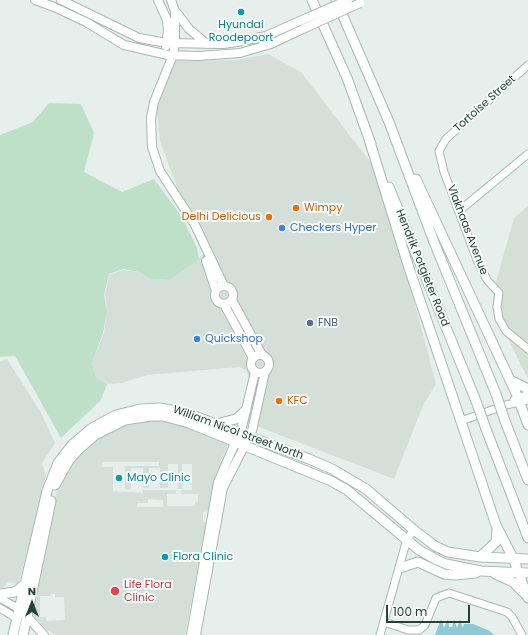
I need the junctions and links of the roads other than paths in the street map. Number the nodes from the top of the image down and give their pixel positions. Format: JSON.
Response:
{"nodes":[{"id":1,"x":35,"y":0,"type":"edge"},
{"id":2,"x":62,"y":0,"type":"edge"},
{"id":3,"x":158,"y":0,"type":"edge"},
{"id":4,"x":171,"y":0,"type":"edge"},
{"id":5,"x":312,"y":0,"type":"edge"},
{"id":6,"x":336,"y":0,"type":"edge"},
{"id":7,"x":348,"y":0,"type":"edge"},
{"id":8,"x":364,"y":2,"type":"edge"},
{"id":9,"x":175,"y":11,"type":"junction"},
{"id":10,"x":103,"y":21,"type":"junction"},
{"id":11,"x":304,"y":24,"type":"junction"},
{"id":12,"x":117,"y":28,"type":"junction"},
{"id":13,"x":105,"y":34,"type":"junction"},
{"id":14,"x":171,"y":43,"type":"junction"},
{"id":15,"x":207,"y":44,"type":"junction"},
{"id":16,"x":164,"y":54,"type":"junction"},
{"id":17,"x":173,"y":55,"type":"junction"},
{"id":18,"x":528,"y":65,"type":"edge"},
{"id":19,"x":166,"y":71,"type":"junction"},
{"id":20,"x":388,"y":122,"type":"junction"},
{"id":21,"x":369,"y":139,"type":"junction"},
{"id":22,"x":443,"y":144,"type":"joint"},
{"id":23,"x":528,"y":154,"type":"edge"},
{"id":24,"x":459,"y":211,"type":"junction"},
{"id":25,"x":199,"y":235,"type":"junction"},
{"id":26,"x":224,"y":286,"type":"junction"},
{"id":27,"x":216,"y":291,"type":"junction"},
{"id":28,"x":232,"y":300,"type":"junction"},
{"id":29,"x":224,"y":304,"type":"junction"},
{"id":30,"x":528,"y":349,"type":"edge"},
{"id":31,"x":262,"y":355,"type":"junction"},
{"id":32,"x":253,"y":358,"type":"junction"},
{"id":33,"x":255,"y":372,"type":"junction"},
{"id":34,"x":265,"y":372,"type":"junction"},
{"id":35,"x":510,"y":380,"type":"junction"},
{"id":36,"x":528,"y":388,"type":"edge"},
{"id":37,"x":528,"y":394,"type":"edge"},
{"id":38,"x":524,"y":405,"type":"edge"},
{"id":39,"x":246,"y":410,"type":"junction"},
{"id":40,"x":461,"y":421,"type":"junction"},
{"id":41,"x":216,"y":424,"type":"junction"},
{"id":42,"x":528,"y":425,"type":"edge"},
{"id":43,"x":239,"y":433,"type":"junction"},
{"id":44,"x":249,"y":436,"type":"junction"},
{"id":45,"x":235,"y":442,"type":"junction"},
{"id":46,"x":245,"y":445,"type":"junction"},
{"id":47,"x":528,"y":480,"type":"edge"},
{"id":48,"x":496,"y":525,"type":"junction"},
{"id":49,"x":414,"y":530,"type":"junction"},
{"id":50,"x":528,"y":538,"type":"edge"},
{"id":51,"x":407,"y":540,"type":"junction"},
{"id":52,"x":480,"y":557,"type":"junction"},
{"id":53,"x":513,"y":558,"type":"junction"},
{"id":54,"x":528,"y":559,"type":"edge"},
{"id":55,"x":400,"y":568,"type":"junction"},
{"id":56,"x":486,"y":571,"type":"junction"},
{"id":57,"x":523,"y":572,"type":"edge"},
{"id":58,"x":25,"y":584,"type":"junction"},
{"id":59,"x":0,"y":594,"type":"edge"},
{"id":60,"x":528,"y":597,"type":"edge"},
{"id":61,"x":0,"y":598,"type":"edge"},
{"id":62,"x":0,"y":608,"type":"edge"},
{"id":63,"x":19,"y":609,"type":"junction"},
{"id":64,"x":16,"y":618,"type":"junction"},
{"id":65,"x":29,"y":621,"type":"junction"},
{"id":66,"x":384,"y":622,"type":"junction"},
{"id":67,"x":12,"y":635,"type":"edge"},
{"id":68,"x":23,"y":635,"type":"edge"},
{"id":69,"x":44,"y":635,"type":"edge"},
{"id":70,"x":190,"y":635,"type":"edge"},
{"id":71,"x":196,"y":635,"type":"edge"},
{"id":72,"x":380,"y":635,"type":"edge"},
{"id":73,"x":522,"y":635,"type":"edge"}],
"edges":[{"from":1,"to":13,"type":"street"},
{"from":2,"to":10,"type":"street"},
{"from":3,"to":14,"type":"street"},
{"from":4,"to":9,"type":"street"},
{"from":5,"to":21,"type":"main road","name":"Hendrik Potgieter Road"},
{"from":6,"to":20,"type":"main road","name":"Hendrik Potgieter Road"},
{"from":7,"to":11,"type":"street","bridge":true},
{"from":8,"to":11,"type":"street","bridge":true},
{"from":9,"to":14,"type":"street"},
{"from":9,"to":15,"type":"street"},
{"from":10,"to":12,"type":"street"},
{"from":10,"to":13,"type":"street"},
{"from":11,"to":15,"type":"street"},
{"from":11,"to":17,"type":"street"},
{"from":12,"to":13,"type":"street"},
{"from":12,"to":14,"type":"street"},
{"from":13,"to":16,"type":"street"},
{"from":14,"to":15,"type":"street"},
{"from":14,"to":16,"type":"street"},
{"from":14,"to":17,"type":"street"},
{"from":16,"to":17,"type":"street"},
{"from":16,"to":19,"type":"street"},
{"from":17,"to":19,"type":"street"},
{"from":18,"to":22,"type":"street","name":"Tortoise Street"},
{"from":19,"to":25,"type":"street"},
{"from":20,"to":35,"type":"main road"},
{"from":20,"to":47,"type":"main road","name":"Hendrik Potgieter Road","bridge":true},
{"from":21,"to":40,"type":"main road"},
{"from":21,"to":50,"type":"main road","name":"Hendrik Potgieter Road","bridge":true},
{"from":22,"to":24,"type":"street","name":"Vlakhaas Avenue"},
{"from":23,"to":24,"type":"street"},
{"from":24,"to":30,"type":"street","name":"Vlakhaas Avenue"},
{"from":25,"to":26,"type":"street"},
{"from":25,"to":27,"type":"street"},
{"from":26,"to":27,"type":"street"},
{"from":26,"to":28,"type":"street"},
{"from":27,"to":29,"type":"street"},
{"from":28,"to":29,"type":"street"},
{"from":28,"to":31,"type":"street"},
{"from":29,"to":32,"type":"street"},
{"from":31,"to":32,"type":"street"},
{"from":31,"to":34,"type":"street"},
{"from":32,"to":33,"type":"street"},
{"from":33,"to":34,"type":"street"},
{"from":33,"to":39,"type":"street"},
{"from":34,"to":44,"type":"street"},
{"from":35,"to":36,"type":"main road"},
{"from":35,"to":38,"type":"main road"},
{"from":37,"to":38,"type":"street"},
{"from":38,"to":40,"type":"street"},
{"from":38,"to":42,"type":"main road"},
{"from":39,"to":41,"type":"main road"},
{"from":39,"to":43,"type":"street"},
{"from":40,"to":48,"type":"main road"},
{"from":41,"to":43,"type":"main road","name":"William Nicol Street North"},
{"from":41,"to":58,"type":"main road","name":"William Nicol Street North"},
{"from":43,"to":44,"type":"main road","name":"William Nicol Street North"},
{"from":43,"to":45,"type":"street"},
{"from":44,"to":46,"type":"street"},
{"from":44,"to":49,"type":"main road","name":"William Nicol Street North"},
{"from":45,"to":46,"type":"main road","name":"William Nicol Street North"},
{"from":45,"to":65,"type":"main road","name":"William Nicol Street North"},
{"from":45,"to":70,"type":"street"},
{"from":46,"to":51,"type":"main road","name":"William Nicol Street North"},
{"from":46,"to":71,"type":"street"},
{"from":48,"to":52,"type":"main road"},
{"from":48,"to":53,"type":"main road"},
{"from":49,"to":51,"type":"street"},
{"from":49,"to":52,"type":"main road","name":"William Nicol Street North"},
{"from":51,"to":55,"type":"street"},
{"from":51,"to":56,"type":"main road","name":"William Nicol Street North"},
{"from":52,"to":53,"type":"main road","name":"William Nicol Street North"},
{"from":53,"to":54,"type":"main road","name":"William Nicol Street North"},
{"from":53,"to":57,"type":"main road"},
{"from":55,"to":56,"type":"main road"},
{"from":55,"to":66,"type":"street"},
{"from":56,"to":57,"type":"main road","name":"William Nicol Street North"},
{"from":56,"to":60,"type":"main road"},
{"from":57,"to":60,"type":"main road"},
{"from":58,"to":59,"type":"main road"},
{"from":58,"to":63,"type":"main road","name":"William Nicol Street North"},
{"from":61,"to":63,"type":"street"},
{"from":62,"to":64,"type":"street"},
{"from":63,"to":64,"type":"main road","name":"William Nicol Street North"},
{"from":63,"to":65,"type":"street"},
{"from":64,"to":65,"type":"street"},
{"from":64,"to":67,"type":"main road","name":"William Nicol Street North"},
{"from":65,"to":68,"type":"main road","name":"William Nicol Street North"},
{"from":65,"to":69,"type":"street"},
{"from":66,"to":72,"type":"street"},
{"from":66,"to":73,"type":"street"}]}
